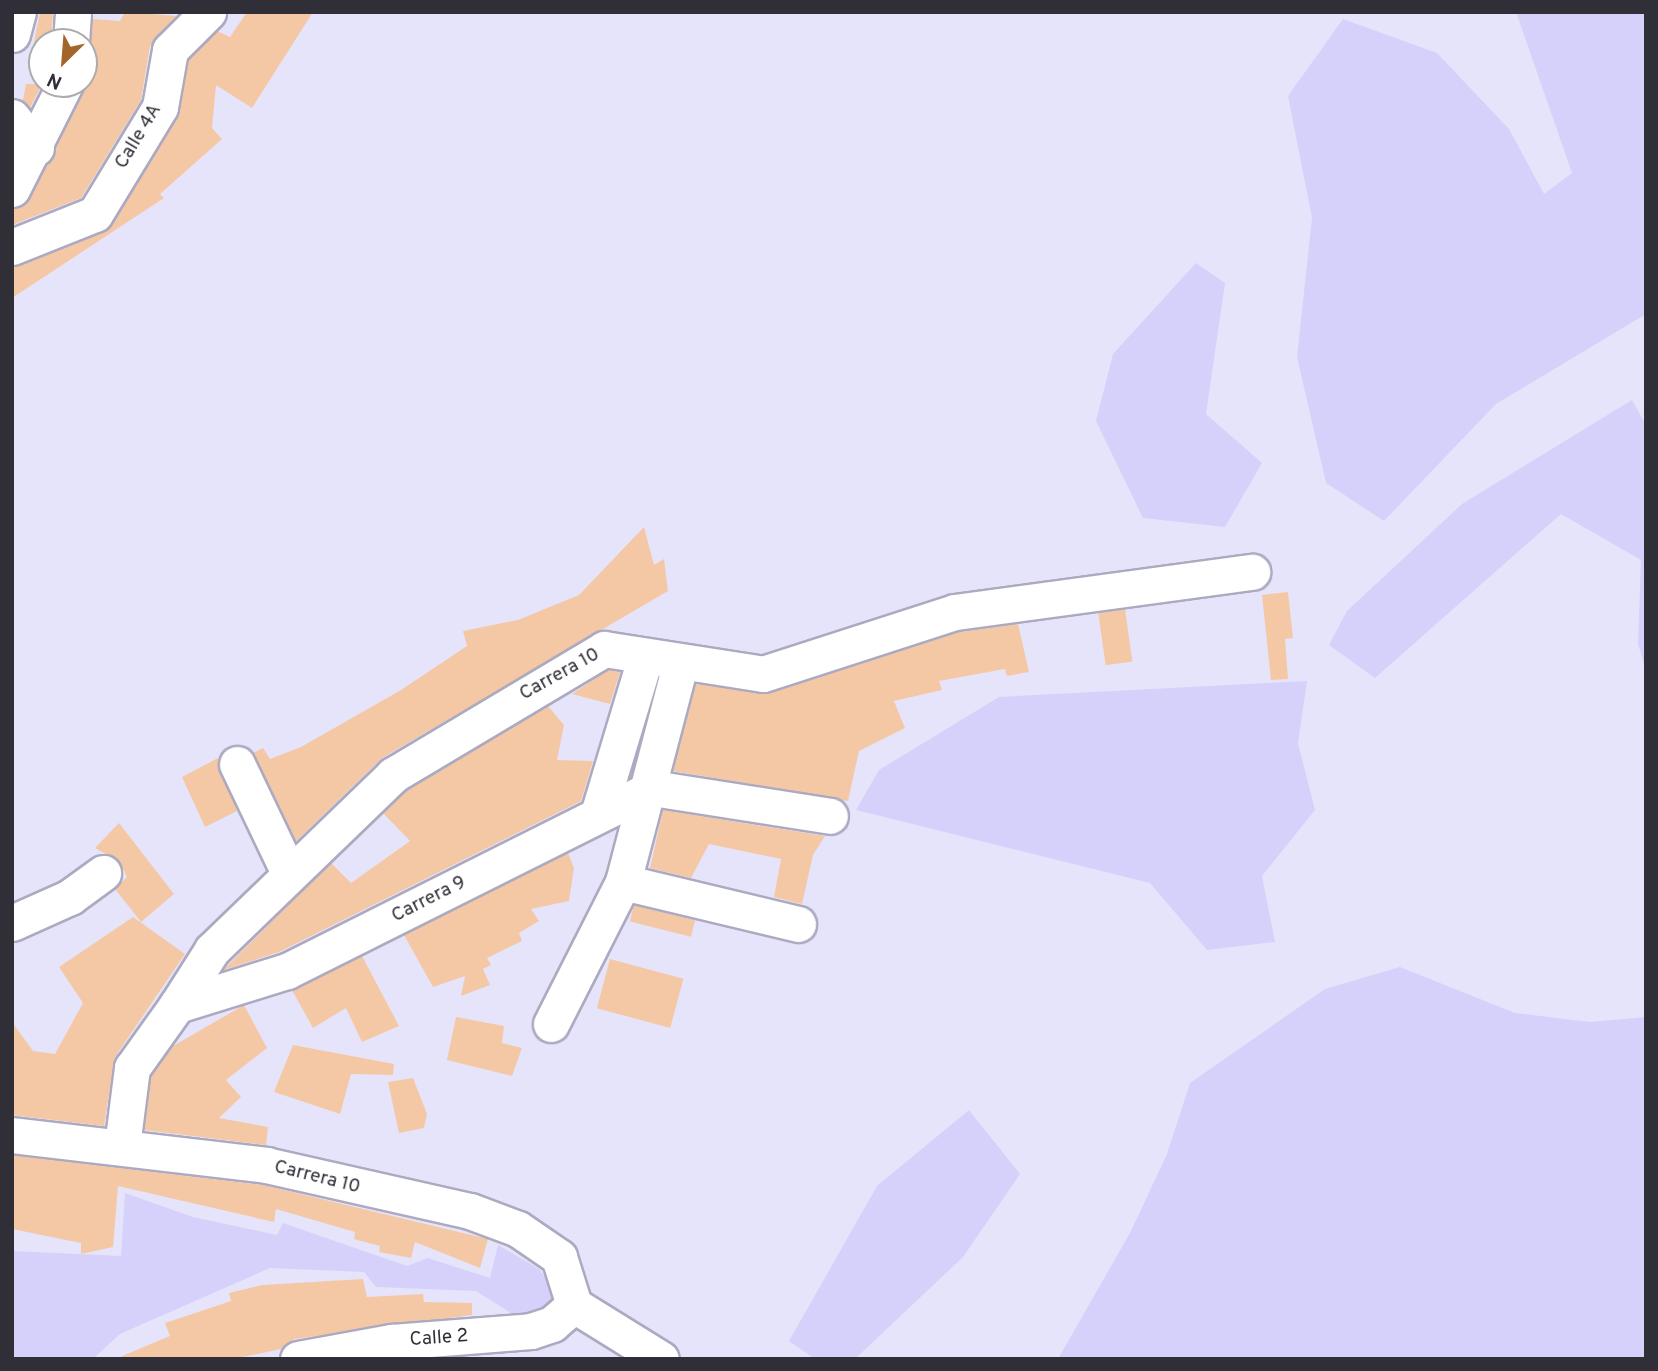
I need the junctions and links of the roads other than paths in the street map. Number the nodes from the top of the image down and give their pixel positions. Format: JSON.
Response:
{"nodes":[{"id":1,"x":18,"y":12,"type":"edge"},
{"id":2,"x":200,"y":17,"type":"edge"},
{"id":3,"x":12,"y":34,"type":"edge"},
{"id":4,"x":59,"y":98,"type":"edge"},
{"id":5,"x":12,"y":117,"type":"edge"},
{"id":6,"x":36,"y":148,"type":"junction"},
{"id":7,"x":12,"y":189,"type":"edge"},
{"id":8,"x":12,"y":247,"type":"edge"},
{"id":9,"x":1252,"y":572,"type":"dead end"},
{"id":10,"x":645,"y":658,"type":"junction"},
{"id":11,"x":680,"y":665,"type":"junction"},
{"id":12,"x":237,"y":764,"type":"dead end"},
{"id":13,"x":652,"y":788,"type":"junction"},
{"id":14,"x":598,"y":814,"type":"junction"},
{"id":15,"x":830,"y":816,"type":"dead end"},
{"id":16,"x":288,"y":871,"type":"junction"},
{"id":17,"x":103,"y":873,"type":"dead end"},
{"id":18,"x":623,"y":882,"type":"junction"},
{"id":19,"x":12,"y":923,"type":"edge"},
{"id":20,"x":798,"y":924,"type":"dead end"},
{"id":21,"x":177,"y":1005,"type":"junction"},
{"id":22,"x":551,"y":1024,"type":"dead end"},
{"id":23,"x":12,"y":1135,"type":"edge"},
{"id":24,"x":122,"y":1146,"type":"junction"},
{"id":25,"x":574,"y":1305,"type":"junction"},
{"id":26,"x":353,"y":1354,"type":"edge"},
{"id":27,"x":298,"y":1359,"type":"edge"},
{"id":28,"x":661,"y":1359,"type":"edge"}],
"edges":[{"from":1,"to":3,"type":"street"},
{"from":2,"to":8,"type":"street","name":"Calle 4A"},
{"from":4,"to":6,"type":"street"},
{"from":5,"to":6,"type":"street"},
{"from":6,"to":7,"type":"street"},
{"from":9,"to":11,"type":"street","name":"Carrera 10"},
{"from":10,"to":11,"type":"street","name":"Carrera 10"},
{"from":10,"to":14,"type":"street"},
{"from":10,"to":16,"type":"street","name":"Carrera 10"},
{"from":11,"to":13,"type":"street"},
{"from":12,"to":16,"type":"street"},
{"from":13,"to":14,"type":"street","name":"Carrera 9"},
{"from":13,"to":15,"type":"street"},
{"from":13,"to":18,"type":"street"},
{"from":14,"to":21,"type":"street","name":"Carrera 9"},
{"from":16,"to":21,"type":"street","name":"Carrera 10"},
{"from":17,"to":19,"type":"street"},
{"from":18,"to":20,"type":"street"},
{"from":18,"to":22,"type":"street"},
{"from":21,"to":24,"type":"street"},
{"from":23,"to":24,"type":"street","name":"Carrera 10"},
{"from":24,"to":25,"type":"street","name":"Carrera 10"},
{"from":25,"to":26,"type":"street","name":"Calle 2"},
{"from":25,"to":28,"type":"street"},
{"from":26,"to":27,"type":"street","name":"Calle 2"}]}
